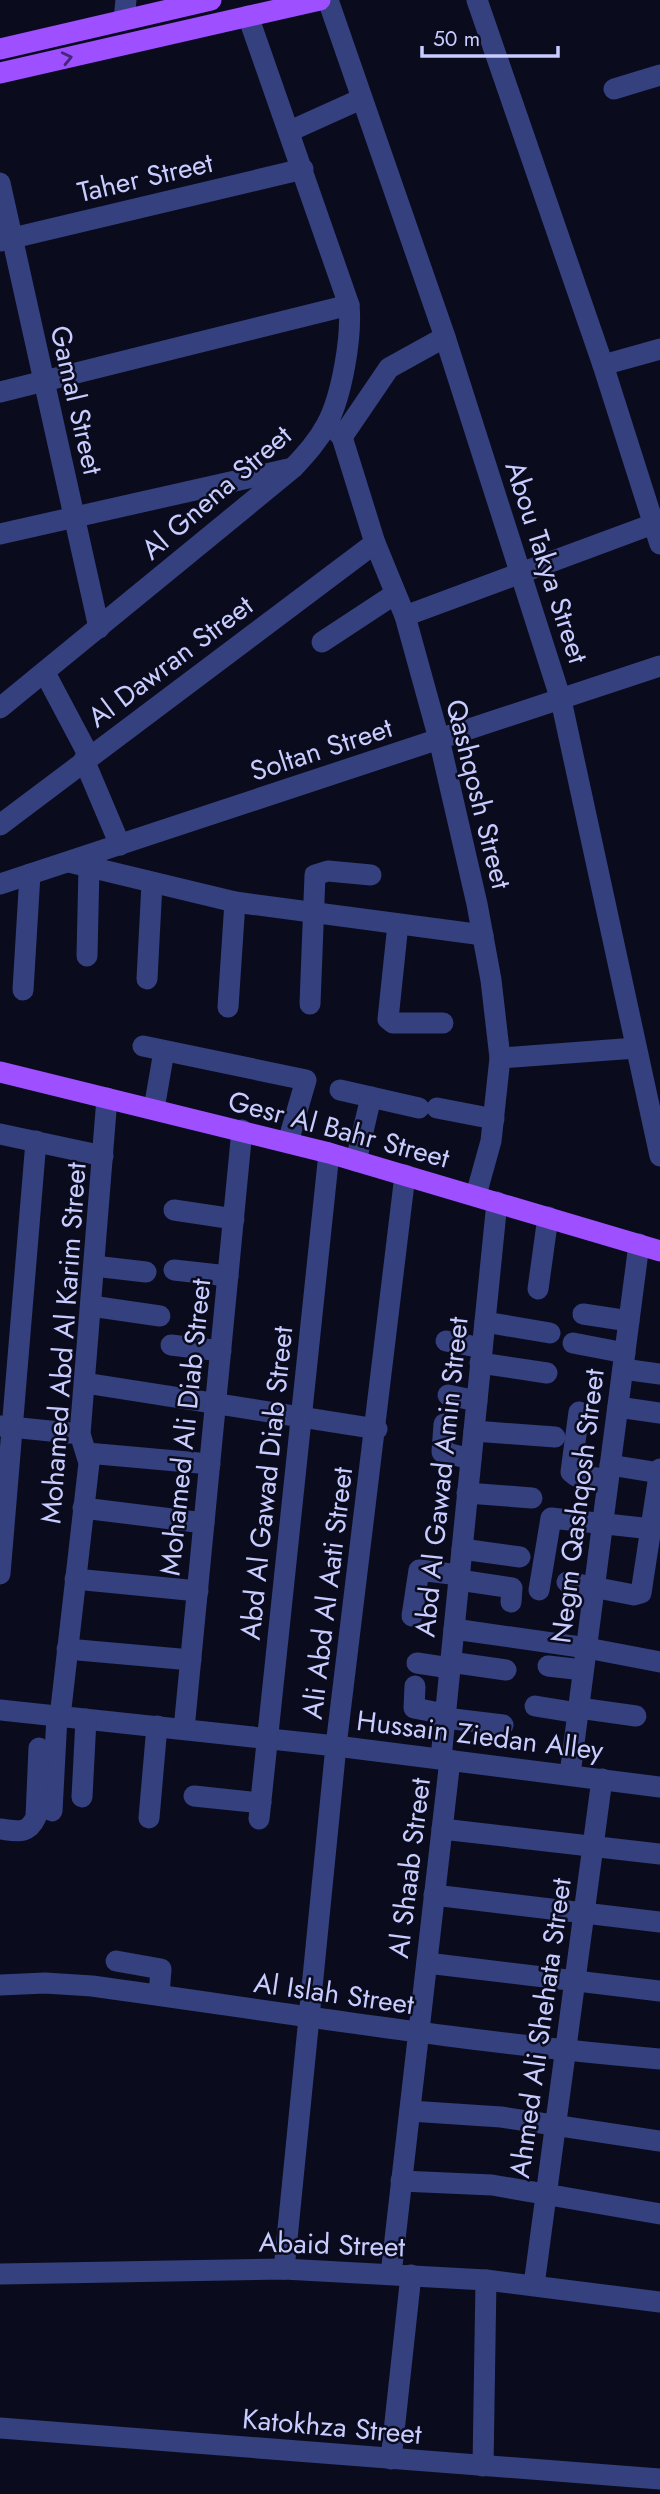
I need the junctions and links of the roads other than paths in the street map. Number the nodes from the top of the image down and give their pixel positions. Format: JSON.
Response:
{"nodes":[{"id":1,"x":211,"y":0,"type":"edge"},
{"id":2,"x":320,"y":0,"type":"edge"},
{"id":3,"x":328,"y":0,"type":"edge"},
{"id":4,"x":477,"y":0,"type":"edge"},
{"id":5,"x":125,"y":9,"type":"edge"},
{"id":6,"x":248,"y":16,"type":"junction"},
{"id":7,"x":0,"y":49,"type":"edge"},
{"id":8,"x":0,"y":73,"type":"edge"},
{"id":9,"x":660,"y":75,"type":"edge"},
{"id":10,"x":614,"y":89,"type":"dead end"},
{"id":11,"x":361,"y":99,"type":"junction"},
{"id":12,"x":290,"y":131,"type":"junction"},
{"id":13,"x":303,"y":169,"type":"junction"},
{"id":14,"x":0,"y":183,"type":"edge"},
{"id":15,"x":6,"y":239,"type":"edge"},
{"id":16,"x":349,"y":305,"type":"junction"},
{"id":17,"x":445,"y":337,"type":"junction"},
{"id":18,"x":660,"y":349,"type":"edge"},
{"id":19,"x":603,"y":365,"type":"junction"},
{"id":20,"x":44,"y":382,"type":"junction"},
{"id":21,"x":0,"y":392,"type":"edge"},
{"id":22,"x":335,"y":430,"type":"junction"},
{"id":23,"x":293,"y":468,"type":"junction"},
{"id":24,"x":75,"y":516,"type":"junction"},
{"id":25,"x":0,"y":534,"type":"edge"},
{"id":26,"x":657,"y":534,"type":"edge"},
{"id":27,"x":374,"y":543,"type":"junction"},
{"id":28,"x":522,"y":572,"type":"junction"},
{"id":29,"x":395,"y":594,"type":"junction"},
{"id":30,"x":405,"y":616,"type":"junction"},
{"id":31,"x":99,"y":628,"type":"junction"},
{"id":32,"x":322,"y":642,"type":"dead end"},
{"id":33,"x":660,"y":666,"type":"edge"},
{"id":34,"x":42,"y":675,"type":"junction"},
{"id":35,"x":0,"y":686,"type":"edge"},
{"id":36,"x":561,"y":700,"type":"junction"},
{"id":37,"x":0,"y":708,"type":"edge"},
{"id":38,"x":439,"y":740,"type":"junction"},
{"id":39,"x":86,"y":758,"type":"junction"},
{"id":40,"x":0,"y":825,"type":"edge"},
{"id":41,"x":120,"y":845,"type":"junction"},
{"id":42,"x":79,"y":865,"type":"junction"},
{"id":43,"x":30,"y":874,"type":"junction"},
{"id":44,"x":371,"y":875,"type":"dead end"},
{"id":45,"x":152,"y":883,"type":"junction"},
{"id":46,"x":0,"y":884,"type":"edge"},
{"id":47,"x":235,"y":902,"type":"junction"},
{"id":48,"x":314,"y":913,"type":"junction"},
{"id":49,"x":398,"y":924,"type":"junction"},
{"id":50,"x":483,"y":935,"type":"junction"},
{"id":51,"x":87,"y":956,"type":"dead end"},
{"id":52,"x":147,"y":979,"type":"dead end"},
{"id":53,"x":23,"y":990,"type":"dead end"},
{"id":54,"x":310,"y":1004,"type":"dead end"},
{"id":55,"x":228,"y":1007,"type":"dead end"},
{"id":56,"x":443,"y":1023,"type":"dead end"},
{"id":57,"x":636,"y":1048,"type":"junction"},
{"id":58,"x":500,"y":1058,"type":"junction"},
{"id":59,"x":0,"y":1072,"type":"edge"},
{"id":60,"x":340,"y":1090,"type":"dead end"},
{"id":61,"x":371,"y":1097,"type":"junction"},
{"id":62,"x":107,"y":1098,"type":"junction"},
{"id":63,"x":154,"y":1109,"type":"junction"},
{"id":64,"x":494,"y":1119,"type":"junction"},
{"id":65,"x":242,"y":1130,"type":"junction"},
{"id":66,"x":0,"y":1134,"type":"edge"},
{"id":67,"x":36,"y":1141,"type":"junction"},
{"id":68,"x":288,"y":1142,"type":"junction"},
{"id":69,"x":659,"y":1148,"type":"edge"},
{"id":70,"x":329,"y":1153,"type":"junction"},
{"id":71,"x":103,"y":1156,"type":"junction"},
{"id":72,"x":355,"y":1161,"type":"junction"},
{"id":73,"x":405,"y":1175,"type":"junction"},
{"id":74,"x":486,"y":1198,"type":"junction"},
{"id":75,"x":174,"y":1210,"type":"dead end"},
{"id":76,"x":548,"y":1217,"type":"junction"},
{"id":77,"x":234,"y":1219,"type":"junction"},
{"id":78,"x":639,"y":1244,"type":"junction"},
{"id":79,"x":660,"y":1251,"type":"edge"},
{"id":80,"x":94,"y":1266,"type":"junction"},
{"id":81,"x":174,"y":1269,"type":"dead end"},
{"id":82,"x":146,"y":1272,"type":"dead end"},
{"id":83,"x":228,"y":1276,"type":"junction"},
{"id":84,"x":538,"y":1289,"type":"dead end"},
{"id":85,"x":91,"y":1306,"type":"junction"},
{"id":86,"x":583,"y":1314,"type":"dead end"},
{"id":87,"x":160,"y":1316,"type":"dead end"},
{"id":88,"x":629,"y":1321,"type":"junction"},
{"id":89,"x":485,"y":1322,"type":"junction"},
{"id":90,"x":550,"y":1332,"type":"dead end"},
{"id":91,"x":446,"y":1341,"type":"dead end"},
{"id":92,"x":573,"y":1343,"type":"dead end"},
{"id":93,"x":171,"y":1345,"type":"dead end"},
{"id":94,"x":221,"y":1351,"type":"junction"},
{"id":95,"x":481,"y":1356,"type":"junction"},
{"id":96,"x":624,"y":1361,"type":"junction"},
{"id":97,"x":547,"y":1373,"type":"dead end"},
{"id":98,"x":660,"y":1374,"type":"edge"},
{"id":99,"x":85,"y":1383,"type":"junction"},
{"id":100,"x":448,"y":1395,"type":"dead end"},
{"id":101,"x":477,"y":1401,"type":"junction"},
{"id":102,"x":216,"y":1404,"type":"junction"},
{"id":103,"x":618,"y":1407,"type":"junction"},
{"id":104,"x":579,"y":1412,"type":"dead end"},
{"id":105,"x":660,"y":1413,"type":"edge"},
{"id":106,"x":301,"y":1417,"type":"junction"},
{"id":107,"x":444,"y":1424,"type":"dead end"},
{"id":108,"x":5,"y":1427,"type":"edge"},
{"id":109,"x":377,"y":1429,"type":"junction"},
{"id":110,"x":474,"y":1432,"type":"junction"},
{"id":111,"x":555,"y":1437,"type":"dead end"},
{"id":112,"x":84,"y":1443,"type":"junction"},
{"id":113,"x":471,"y":1459,"type":"junction"},
{"id":114,"x":210,"y":1464,"type":"junction"},
{"id":115,"x":660,"y":1471,"type":"edge"},
{"id":116,"x":609,"y":1472,"type":"junction"},
{"id":117,"x":467,"y":1493,"type":"junction"},
{"id":118,"x":532,"y":1498,"type":"dead end"},
{"id":119,"x":83,"y":1508,"type":"junction"},
{"id":120,"x":204,"y":1522,"type":"junction"},
{"id":121,"x":603,"y":1523,"type":"junction"},
{"id":122,"x":652,"y":1529,"type":"junction"},
{"id":123,"x":462,"y":1549,"type":"junction"},
{"id":124,"x":520,"y":1557,"type":"dead end"},
{"id":125,"x":0,"y":1574,"type":"edge"},
{"id":126,"x":459,"y":1578,"type":"junction"},
{"id":127,"x":75,"y":1579,"type":"junction"},
{"id":128,"x":567,"y":1582,"type":"dead end"},
{"id":129,"x":594,"y":1587,"type":"junction"},
{"id":130,"x":539,"y":1590,"type":"dead end"},
{"id":131,"x":198,"y":1591,"type":"junction"},
{"id":132,"x":511,"y":1602,"type":"dead end"},
{"id":133,"x":412,"y":1616,"type":"dead end"},
{"id":134,"x":454,"y":1629,"type":"junction"},
{"id":135,"x":586,"y":1648,"type":"junction"},
{"id":136,"x":67,"y":1649,"type":"junction"},
{"id":137,"x":191,"y":1660,"type":"junction"},
{"id":138,"x":660,"y":1662,"type":"edge"},
{"id":139,"x":417,"y":1663,"type":"dead end"},
{"id":140,"x":450,"y":1665,"type":"junction"},
{"id":141,"x":548,"y":1665,"type":"dead end"},
{"id":142,"x":506,"y":1670,"type":"dead end"},
{"id":143,"x":583,"y":1670,"type":"junction"},
{"id":144,"x":415,"y":1686,"type":"dead end"},
{"id":145,"x":535,"y":1706,"type":"dead end"},
{"id":146,"x":0,"y":1710,"type":"edge"},
{"id":147,"x":578,"y":1710,"type":"junction"},
{"id":148,"x":445,"y":1716,"type":"junction"},
{"id":149,"x":636,"y":1716,"type":"dead end"},
{"id":150,"x":58,"y":1717,"type":"junction"},
{"id":151,"x":86,"y":1719,"type":"junction"},
{"id":152,"x":503,"y":1726,"type":"dead end"},
{"id":153,"x":157,"y":1727,"type":"junction"},
{"id":154,"x":184,"y":1730,"type":"junction"},
{"id":155,"x":268,"y":1739,"type":"junction"},
{"id":156,"x":336,"y":1746,"type":"junction"},
{"id":157,"x":39,"y":1748,"type":"dead end"},
{"id":158,"x":445,"y":1759,"type":"junction"},
{"id":159,"x":570,"y":1774,"type":"junction"},
{"id":160,"x":602,"y":1779,"type":"junction"},
{"id":161,"x":660,"y":1787,"type":"edge"},
{"id":162,"x":194,"y":1796,"type":"dead end"},
{"id":163,"x":82,"y":1797,"type":"dead end"},
{"id":164,"x":52,"y":1811,"type":"dead end"},
{"id":165,"x":149,"y":1818,"type":"dead end"},
{"id":166,"x":0,"y":1829,"type":"edge"},
{"id":167,"x":442,"y":1829,"type":"junction"},
{"id":168,"x":593,"y":1846,"type":"junction"},
{"id":169,"x":660,"y":1854,"type":"edge"},
{"id":170,"x":434,"y":1895,"type":"junction"},
{"id":171,"x":584,"y":1913,"type":"junction"},
{"id":172,"x":660,"y":1922,"type":"edge"},
{"id":173,"x":116,"y":1961,"type":"dead end"},
{"id":174,"x":427,"y":1963,"type":"junction"},
{"id":175,"x":575,"y":1981,"type":"junction"},
{"id":176,"x":0,"y":1985,"type":"edge"},
{"id":177,"x":660,"y":1991,"type":"edge"},
{"id":178,"x":159,"y":1995,"type":"junction"},
{"id":179,"x":309,"y":2018,"type":"junction"},
{"id":180,"x":419,"y":2032,"type":"junction"},
{"id":181,"x":565,"y":2051,"type":"junction"},
{"id":182,"x":660,"y":2059,"type":"edge"},
{"id":183,"x":410,"y":2111,"type":"junction"},
{"id":184,"x":555,"y":2125,"type":"junction"},
{"id":185,"x":660,"y":2141,"type":"edge"},
{"id":186,"x":401,"y":2181,"type":"junction"},
{"id":187,"x":546,"y":2196,"type":"junction"},
{"id":188,"x":660,"y":2214,"type":"edge"},
{"id":189,"x":284,"y":2269,"type":"junction"},
{"id":190,"x":0,"y":2274,"type":"edge"},
{"id":191,"x":401,"y":2275,"type":"junction"},
{"id":192,"x":486,"y":2280,"type":"junction"},
{"id":193,"x":534,"y":2285,"type":"junction"},
{"id":194,"x":660,"y":2302,"type":"edge"},
{"id":195,"x":0,"y":2428,"type":"edge"},
{"id":196,"x":391,"y":2459,"type":"junction"},
{"id":197,"x":483,"y":2466,"type":"junction"},
{"id":198,"x":660,"y":2479,"type":"edge"},
{"id":199,"x":658,"y":2494,"type":"edge"}],
"edges":[{"from":1,"to":5,"type":"main road"},
{"from":2,"to":6,"type":"main road"},
{"from":3,"to":11,"type":"street","name":"Abou Takya Street"},
{"from":4,"to":19,"type":"street"},
{"from":5,"to":7,"type":"main road"},
{"from":8,"to":6,"type":"main road","one_way":true},
{"from":6,"to":12,"type":"street","name":"Al Gnena Street"},
{"from":9,"to":10,"type":"street"},
{"from":11,"to":12,"type":"street"},
{"from":11,"to":17,"type":"street","name":"Abou Takya Street"},
{"from":12,"to":13,"type":"street","name":"Al Gnena Street"},
{"from":13,"to":15,"type":"street","name":"Taher Street"},
{"from":13,"to":16,"type":"street","name":"Al Gnena Street"},
{"from":14,"to":15,"type":"street","name":"Gamal Street"},
{"from":15,"to":20,"type":"street","name":"Gamal Street"},
{"from":16,"to":20,"type":"street"},
{"from":16,"to":22,"type":"street","name":"Al Gnena Street"},
{"from":17,"to":22,"type":"street"},
{"from":17,"to":28,"type":"street","name":"Abou Takya Street"},
{"from":18,"to":19,"type":"street"},
{"from":19,"to":26,"type":"street"},
{"from":20,"to":21,"type":"street"},
{"from":20,"to":24,"type":"street","name":"Gamal Street"},
{"from":22,"to":23,"type":"street","name":"Al Gnena Street"},
{"from":22,"to":27,"type":"street","name":"Qashqosh Street"},
{"from":23,"to":24,"type":"street"},
{"from":23,"to":31,"type":"street","name":"Al Gnena Street"},
{"from":24,"to":25,"type":"street"},
{"from":24,"to":31,"type":"street","name":"Gamal Street"},
{"from":26,"to":28,"type":"street"},
{"from":27,"to":29,"type":"street","name":"Qashqosh Street"},
{"from":27,"to":39,"type":"street","name":"Al Dawran Street"},
{"from":28,"to":30,"type":"street"},
{"from":28,"to":36,"type":"street","name":"Abou Takya Street"},
{"from":29,"to":30,"type":"street","name":"Qashqosh Street"},
{"from":29,"to":32,"type":"street"},
{"from":30,"to":38,"type":"street","name":"Qashqosh Street"},
{"from":31,"to":34,"type":"street","name":"Al Gnena Street"},
{"from":33,"to":36,"type":"street","name":"Soltan Street"},
{"from":34,"to":35,"type":"street"},
{"from":34,"to":37,"type":"street","name":"Al Gnena Street"},
{"from":34,"to":39,"type":"street"},
{"from":36,"to":38,"type":"street","name":"Soltan Street"},
{"from":36,"to":57,"type":"street","name":"Abou Takya Street"},
{"from":38,"to":41,"type":"street","name":"Soltan Street"},
{"from":38,"to":50,"type":"street","name":"Qashqosh Street"},
{"from":39,"to":40,"type":"street","name":"Al Dawran Street"},
{"from":39,"to":41,"type":"street"},
{"from":41,"to":42,"type":"street","name":"Soltan Street"},
{"from":42,"to":43,"type":"street","name":"Soltan Street"},
{"from":42,"to":45,"type":"street"},
{"from":42,"to":51,"type":"street"},
{"from":43,"to":46,"type":"street","name":"Soltan Street"},
{"from":43,"to":53,"type":"street"},
{"from":44,"to":48,"type":"street"},
{"from":45,"to":47,"type":"street"},
{"from":45,"to":52,"type":"street"},
{"from":47,"to":48,"type":"street"},
{"from":47,"to":55,"type":"street"},
{"from":48,"to":49,"type":"street"},
{"from":48,"to":54,"type":"street"},
{"from":49,"to":50,"type":"street"},
{"from":49,"to":56,"type":"street"},
{"from":50,"to":58,"type":"street","name":"Qashqosh Street"},
{"from":57,"to":58,"type":"street"},
{"from":57,"to":69,"type":"street","name":"Abou Takya Street"},
{"from":58,"to":64,"type":"street","name":"Qashqosh Street"},
{"from":59,"to":62,"type":"main road","name":"Gesr Al Bahr Street"},
{"from":60,"to":61,"type":"street"},
{"from":61,"to":64,"type":"street"},
{"from":61,"to":72,"type":"street"},
{"from":62,"to":63,"type":"main road","name":"Gesr Al Bahr Street"},
{"from":62,"to":71,"type":"street","name":"Mohamed Abd Al Karim Street"},
{"from":63,"to":65,"type":"main road","name":"Gesr Al Bahr Street"},
{"from":63,"to":68,"type":"street"},
{"from":64,"to":74,"type":"street","name":"Qashqosh Street"},
{"from":65,"to":68,"type":"main road","name":"Gesr Al Bahr Street"},
{"from":65,"to":77,"type":"street","name":"Mohamed Ali Diab Street"},
{"from":66,"to":67,"type":"street"},
{"from":67,"to":71,"type":"street"},
{"from":67,"to":108,"type":"street"},
{"from":68,"to":70,"type":"main road","name":"Gesr Al Bahr Street"},
{"from":70,"to":72,"type":"main road","name":"Gesr Al Bahr Street"},
{"from":70,"to":106,"type":"street","name":"Abd Al Gawad Diab Street"},
{"from":71,"to":80,"type":"street","name":"Mohamed Abd Al Karim Street"},
{"from":72,"to":73,"type":"main road","name":"Gesr Al Bahr Street"},
{"from":73,"to":74,"type":"main road","name":"Gesr Al Bahr Street"},
{"from":73,"to":109,"type":"street","name":"Ali Abd Al Aati Street"},
{"from":74,"to":76,"type":"main road","name":"Gesr Al Bahr Street"},
{"from":74,"to":89,"type":"street","name":"Abd Al Gawad Amin Street"},
{"from":75,"to":77,"type":"street"},
{"from":76,"to":78,"type":"main road","name":"Gesr Al Bahr Street"},
{"from":76,"to":84,"type":"street"},
{"from":77,"to":83,"type":"street","name":"Mohamed Ali Diab Street"},
{"from":78,"to":79,"type":"main road","name":"Gesr Al Bahr Street"},
{"from":78,"to":88,"type":"street","name":"Negm Qashqosh Street"},
{"from":80,"to":82,"type":"street"},
{"from":80,"to":85,"type":"street","name":"Mohamed Abd Al Karim Street"},
{"from":81,"to":83,"type":"street"},
{"from":83,"to":94,"type":"street","name":"Mohamed Ali Diab Street"},
{"from":85,"to":87,"type":"street"},
{"from":85,"to":99,"type":"street","name":"Mohamed Abd Al Karim Street"},
{"from":86,"to":88,"type":"street"},
{"from":88,"to":96,"type":"street","name":"Negm Qashqosh Street"},
{"from":89,"to":90,"type":"street"},
{"from":89,"to":95,"type":"street","name":"Abd Al Gawad Amin Street"},
{"from":91,"to":95,"type":"street"},
{"from":92,"to":96,"type":"street"},
{"from":93,"to":94,"type":"street"},
{"from":94,"to":102,"type":"street","name":"Mohamed Ali Diab Street"},
{"from":95,"to":97,"type":"street"},
{"from":95,"to":101,"type":"street","name":"Abd Al Gawad Amin Street"},
{"from":96,"to":98,"type":"street"},
{"from":96,"to":103,"type":"street","name":"Negm Qashqosh Street"},
{"from":99,"to":102,"type":"street"},
{"from":99,"to":112,"type":"street","name":"Mohamed Abd Al Karim Street"},
{"from":100,"to":101,"type":"street"},
{"from":101,"to":110,"type":"street","name":"Abd Al Gawad Amin Street"},
{"from":102,"to":106,"type":"street"},
{"from":102,"to":114,"type":"street","name":"Mohamed Ali Diab Street"},
{"from":103,"to":105,"type":"street"},
{"from":103,"to":116,"type":"street","name":"Negm Qashqosh Street"},
{"from":104,"to":116,"type":"street"},
{"from":106,"to":109,"type":"street"},
{"from":106,"to":155,"type":"street","name":"Abd Al Gawad Diab Street"},
{"from":107,"to":113,"type":"street"},
{"from":108,"to":112,"type":"street"},
{"from":108,"to":125,"type":"street"},
{"from":109,"to":156,"type":"street","name":"Ali Abd Al Aati Street"},
{"from":110,"to":111,"type":"street"},
{"from":110,"to":113,"type":"street","name":"Abd Al Gawad Amin Street"},
{"from":112,"to":114,"type":"street"},
{"from":112,"to":119,"type":"street","name":"Mohamed Abd Al Karim Street"},
{"from":113,"to":117,"type":"street","name":"Abd Al Gawad Amin Street"},
{"from":114,"to":120,"type":"street","name":"Mohamed Ali Diab Street"},
{"from":115,"to":116,"type":"street"},
{"from":115,"to":122,"type":"street"},
{"from":116,"to":121,"type":"street","name":"Negm Qashqosh Street"},
{"from":117,"to":118,"type":"street"},
{"from":117,"to":123,"type":"street","name":"Abd Al Gawad Amin Street"},
{"from":119,"to":120,"type":"street"},
{"from":119,"to":127,"type":"street","name":"Mohamed Abd Al Karim Street"},
{"from":120,"to":131,"type":"street","name":"Mohamed Ali Diab Street"},
{"from":121,"to":122,"type":"street"},
{"from":121,"to":129,"type":"street","name":"Negm Qashqosh Street"},
{"from":121,"to":130,"type":"street"},
{"from":122,"to":129,"type":"street"},
{"from":123,"to":124,"type":"street"},
{"from":123,"to":126,"type":"street","name":"Abd Al Gawad Amin Street"},
{"from":126,"to":132,"type":"street"},
{"from":126,"to":133,"type":"street"},
{"from":126,"to":134,"type":"street","name":"Abd Al Gawad Amin Street"},
{"from":127,"to":131,"type":"street"},
{"from":127,"to":136,"type":"street","name":"Mohamed Abd Al Karim Street"},
{"from":128,"to":129,"type":"street"},
{"from":129,"to":135,"type":"street","name":"Negm Qashqosh Street"},
{"from":131,"to":137,"type":"street","name":"Mohamed Ali Diab Street"},
{"from":134,"to":135,"type":"street"},
{"from":134,"to":140,"type":"street","name":"Abd Al Gawad Amin Street"},
{"from":135,"to":138,"type":"street"},
{"from":135,"to":143,"type":"street","name":"Negm Qashqosh Street"},
{"from":136,"to":137,"type":"street"},
{"from":136,"to":150,"type":"street","name":"Mohamed Abd Al Karim Street"},
{"from":137,"to":154,"type":"street","name":"Mohamed Ali Diab Street"},
{"from":139,"to":140,"type":"street"},
{"from":140,"to":142,"type":"street"},
{"from":140,"to":148,"type":"street","name":"Abd Al Gawad Amin Street"},
{"from":141,"to":143,"type":"street"},
{"from":143,"to":147,"type":"street","name":"Negm Qashqosh Street"},
{"from":144,"to":148,"type":"street"},
{"from":145,"to":147,"type":"street"},
{"from":146,"to":150,"type":"street","name":"Hussain Ziedan Alley"},
{"from":147,"to":149,"type":"street"},
{"from":147,"to":159,"type":"street","name":"Negm Qashqosh Street"},
{"from":148,"to":152,"type":"street"},
{"from":148,"to":158,"type":"street","name":"Abd Al Gawad Amin Street"},
{"from":150,"to":151,"type":"street","name":"Hussain Ziedan Alley"},
{"from":150,"to":164,"type":"street","name":"Mohamed Abd Al Karim Street"},
{"from":151,"to":153,"type":"street","name":"Hussain Ziedan Alley"},
{"from":151,"to":163,"type":"street"},
{"from":153,"to":154,"type":"street","name":"Hussain Ziedan Alley"},
{"from":153,"to":165,"type":"street"},
{"from":154,"to":155,"type":"street","name":"Hussain Ziedan Alley"},
{"from":155,"to":156,"type":"street","name":"Hussain Ziedan Alley"},
{"from":155,"to":162,"type":"street","name":"Abd Al Gawad Diab Street"},
{"from":156,"to":158,"type":"street","name":"Hussain Ziedan Alley"},
{"from":156,"to":179,"type":"street","name":"Ali Abd Al Aati Street"},
{"from":157,"to":166,"type":"street"},
{"from":158,"to":159,"type":"street","name":"Hussain Ziedan Alley"},
{"from":158,"to":167,"type":"street","name":"Al Shaab Street"},
{"from":159,"to":160,"type":"street","name":"Hussain Ziedan Alley"},
{"from":160,"to":161,"type":"street","name":"Hussain Ziedan Alley"},
{"from":160,"to":168,"type":"street","name":"Ahmed Ali Shehata Street"},
{"from":167,"to":168,"type":"street"},
{"from":167,"to":170,"type":"street","name":"Al Shaab Street"},
{"from":168,"to":169,"type":"street"},
{"from":168,"to":171,"type":"street","name":"Ahmed Ali Shehata Street"},
{"from":170,"to":171,"type":"street"},
{"from":170,"to":174,"type":"street","name":"Al Shaab Street"},
{"from":171,"to":172,"type":"street"},
{"from":171,"to":175,"type":"street","name":"Ahmed Ali Shehata Street"},
{"from":173,"to":178,"type":"street"},
{"from":174,"to":175,"type":"street"},
{"from":174,"to":180,"type":"street","name":"Al Shaab Street"},
{"from":175,"to":177,"type":"street"},
{"from":175,"to":181,"type":"street","name":"Ahmed Ali Shehata Street"},
{"from":176,"to":178,"type":"street","name":"Al Islah Street"},
{"from":178,"to":179,"type":"street","name":"Al Islah Street"},
{"from":179,"to":180,"type":"street","name":"Al Islah Street"},
{"from":179,"to":189,"type":"street","name":"Ali Abd Al Aati Street"},
{"from":180,"to":181,"type":"street","name":"Al Islah Street"},
{"from":180,"to":183,"type":"street","name":"Al Shaab Street"},
{"from":181,"to":182,"type":"street","name":"Al Islah Street"},
{"from":181,"to":184,"type":"street","name":"Ahmed Ali Shehata Street"},
{"from":183,"to":184,"type":"street"},
{"from":183,"to":186,"type":"street","name":"Al Shaab Street"},
{"from":184,"to":185,"type":"street"},
{"from":184,"to":187,"type":"street","name":"Ahmed Ali Shehata Street"},
{"from":186,"to":187,"type":"street"},
{"from":186,"to":191,"type":"street","name":"Al Shaab Street"},
{"from":187,"to":188,"type":"street"},
{"from":187,"to":193,"type":"street","name":"Ahmed Ali Shehata Street"},
{"from":189,"to":190,"type":"street","name":"Abaid Street"},
{"from":189,"to":191,"type":"street","name":"Abaid Street"},
{"from":191,"to":192,"type":"street","name":"Abaid Street"},
{"from":191,"to":196,"type":"street","name":"Al Shaab Street"},
{"from":192,"to":193,"type":"street","name":"Abaid Street"},
{"from":192,"to":197,"type":"street"},
{"from":193,"to":194,"type":"street","name":"Abaid Street"},
{"from":195,"to":196,"type":"street","name":"Katokhza Street"},
{"from":196,"to":197,"type":"street","name":"Katokhza Street"},
{"from":197,"to":198,"type":"street","name":"Katokhza Street"},
{"from":198,"to":199,"type":"street"}]}
